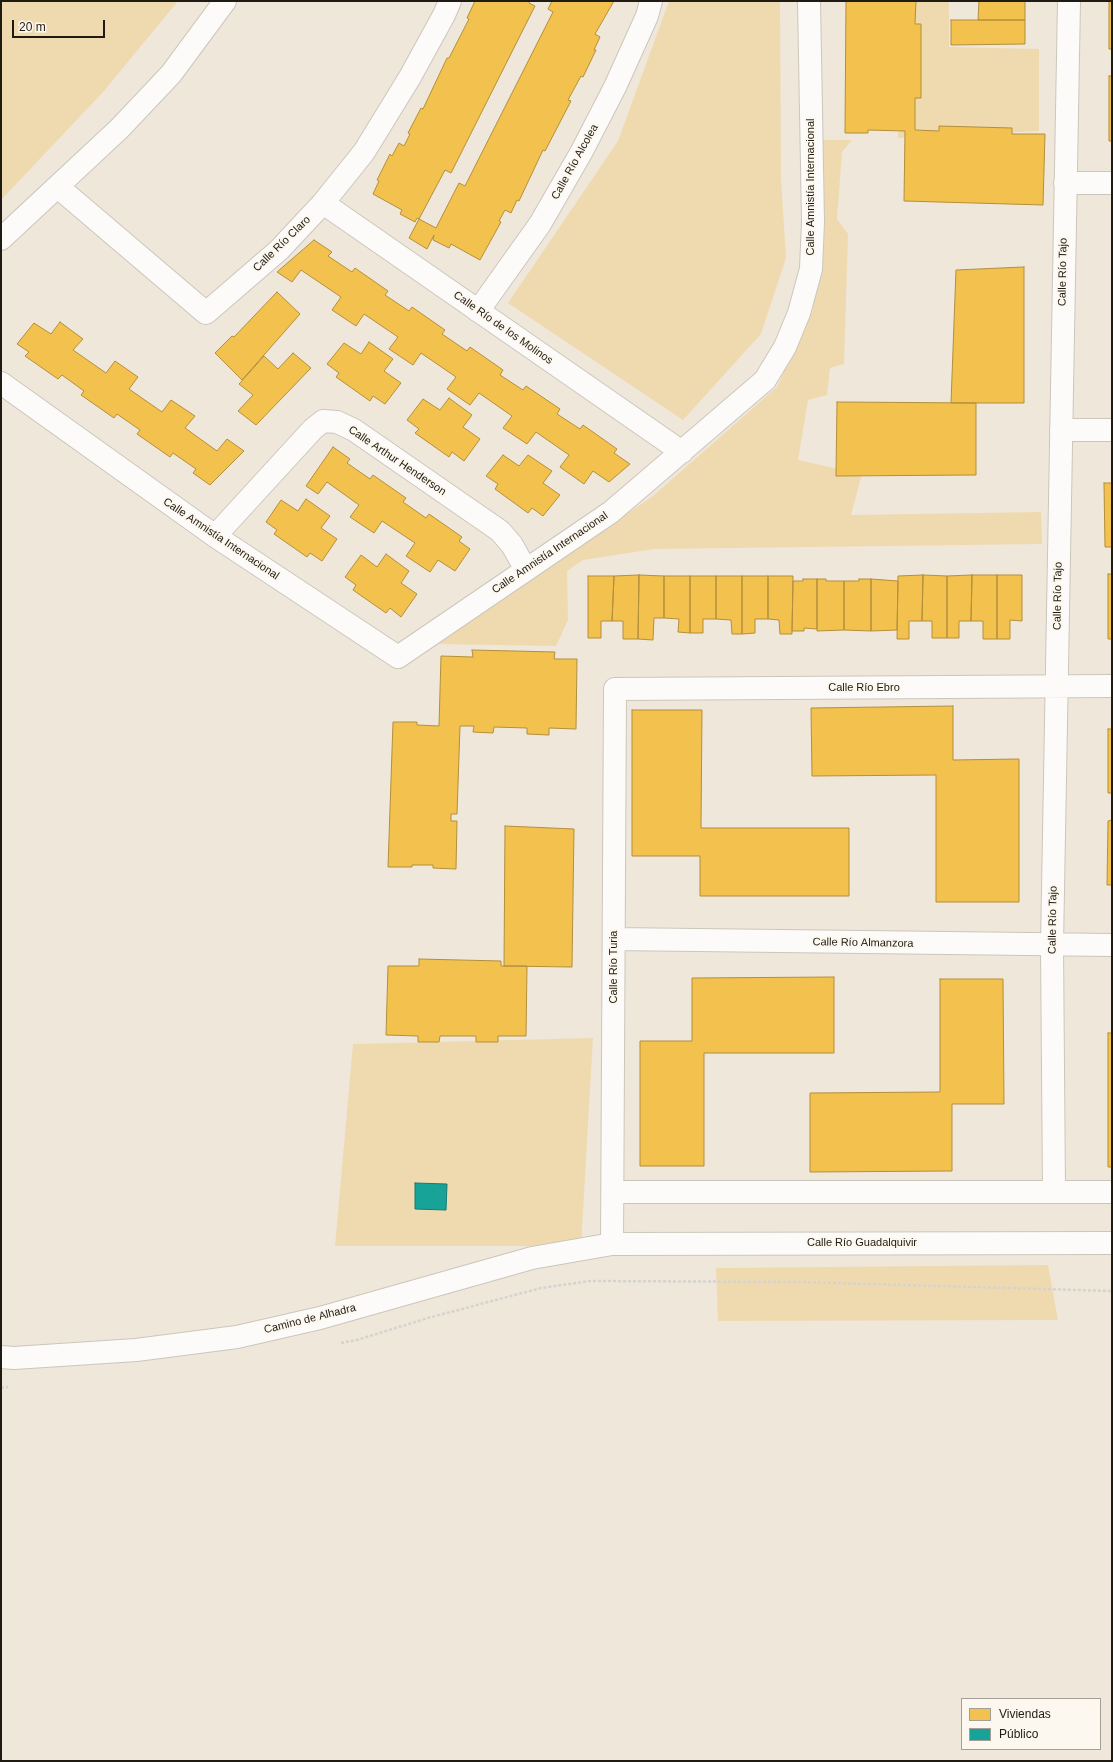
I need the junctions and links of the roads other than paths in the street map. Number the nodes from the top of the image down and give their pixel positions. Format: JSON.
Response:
{"nodes":[{"id":1,"x":225,"y":1,"type":"edge"},
{"id":2,"x":450,"y":1,"type":"edge"},
{"id":3,"x":650,"y":1,"type":"edge"},
{"id":4,"x":809,"y":1,"type":"edge"},
{"id":5,"x":1069,"y":1,"type":"edge"},
{"id":6,"x":1065,"y":183,"type":"junction"},
{"id":7,"x":1112,"y":183,"type":"edge"},
{"id":8,"x":58,"y":186,"type":"junction"},
{"id":9,"x":323,"y":203,"type":"junction"},
{"id":10,"x":1,"y":239,"type":"edge"},
{"id":11,"x":478,"y":311,"type":"junction"},
{"id":12,"x":1,"y":383,"type":"edge"},
{"id":13,"x":1061,"y":430,"type":"junction"},
{"id":14,"x":1112,"y":430,"type":"edge"},
{"id":15,"x":682,"y":452,"type":"junction"},
{"id":16,"x":215,"y":536,"type":"junction"},
{"id":17,"x":526,"y":570,"type":"junction"},
{"id":18,"x":1112,"y":686,"type":"edge"},
{"id":19,"x":1056,"y":687,"type":"junction"},
{"id":20,"x":615,"y":689,"type":"joint"},
{"id":21,"x":614,"y":939,"type":"junction"},
{"id":22,"x":1052,"y":945,"type":"junction"},
{"id":23,"x":1112,"y":945,"type":"edge"},
{"id":24,"x":613,"y":1192,"type":"junction"},
{"id":25,"x":1054,"y":1192,"type":"junction"},
{"id":26,"x":1112,"y":1192,"type":"edge"},
{"id":27,"x":1112,"y":1243,"type":"edge"},
{"id":28,"x":612,"y":1244,"type":"junction"},
{"id":29,"x":1,"y":1357,"type":"edge"}],
"edges":[{"from":1,"to":8,"type":"street"},
{"from":2,"to":9,"type":"street","name":"Calle Río Claro"},
{"from":3,"to":11,"type":"street","name":"Calle Río Alcolea"},
{"from":4,"to":15,"type":"street","name":"Calle Amnistía Internacional"},
{"from":5,"to":6,"type":"street","name":"Calle Río Tajo"},
{"from":6,"to":7,"type":"street"},
{"from":6,"to":13,"type":"street","name":"Calle Río Tajo"},
{"from":8,"to":9,"type":"street","name":"Calle Río Claro"},
{"from":8,"to":10,"type":"street"},
{"from":9,"to":11,"type":"street","name":"Calle Río de los Molinos"},
{"from":11,"to":15,"type":"street","name":"Calle Río de los Molinos"},
{"from":12,"to":16,"type":"street","name":"Calle Amnistía Internacional"},
{"from":13,"to":14,"type":"street"},
{"from":13,"to":19,"type":"street","name":"Calle Río Tajo"},
{"from":15,"to":17,"type":"street","name":"Calle Amnistía Internacional"},
{"from":16,"to":17,"type":"street","name":"Calle Amnistía Internacional"},
{"from":16,"to":17,"type":"street","name":"Calle Arthur Henderson"},
{"from":18,"to":19,"type":"street","name":"Calle Río Ebro"},
{"from":19,"to":20,"type":"street","name":"Calle Río Ebro"},
{"from":19,"to":22,"type":"street","name":"Calle Río Tajo"},
{"from":20,"to":21,"type":"street","name":"Calle Río Turia"},
{"from":21,"to":22,"type":"street","name":"Calle Río Almanzora"},
{"from":21,"to":24,"type":"street","name":"Calle Río Turia"},
{"from":22,"to":23,"type":"street","name":"Calle Río Almanzora"},
{"from":22,"to":25,"type":"street","name":"Calle Río Tajo"},
{"from":24,"to":25,"type":"street"},
{"from":24,"to":28,"type":"street","name":"Calle Río Turia"},
{"from":25,"to":26,"type":"street"},
{"from":27,"to":28,"type":"street","name":"Calle Río Guadalquivir"},
{"from":28,"to":29,"type":"street","name":"Camino de Alhadra"}]}
